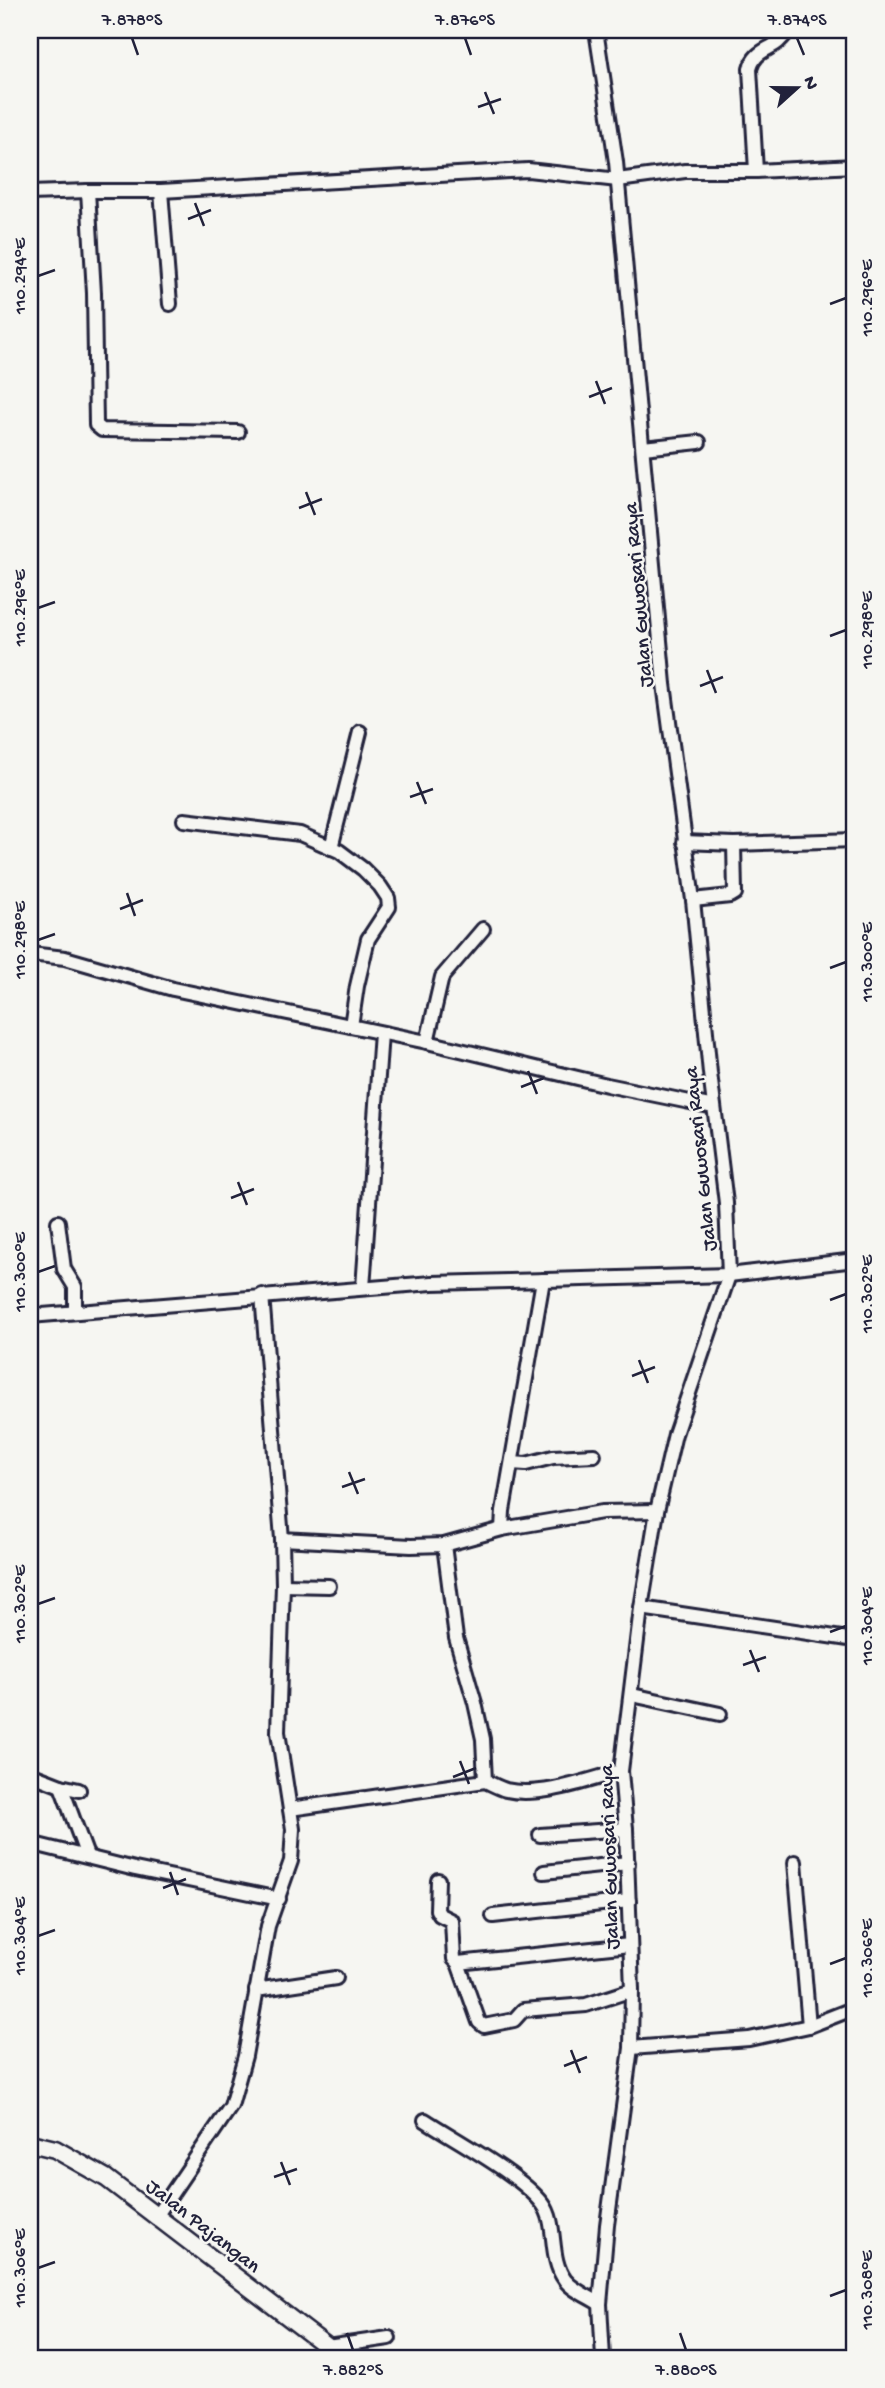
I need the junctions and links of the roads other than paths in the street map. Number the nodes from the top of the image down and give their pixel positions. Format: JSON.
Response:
{"nodes":[{"id":1,"x":596,"y":30,"type":"edge"},
{"id":2,"x":788,"y":30,"type":"edge"},
{"id":3,"x":855,"y":166,"type":"edge"},
{"id":4,"x":756,"y":171,"type":"junction"},
{"id":5,"x":618,"y":180,"type":"junction"},
{"id":6,"x":88,"y":191,"type":"junction"},
{"id":7,"x":161,"y":191,"type":"junction"},
{"id":8,"x":30,"y":193,"type":"edge"},
{"id":9,"x":170,"y":304,"type":"dead end"},
{"id":10,"x":238,"y":432,"type":"dead end"},
{"id":11,"x":699,"y":442,"type":"dead end"},
{"id":12,"x":643,"y":448,"type":"junction"},
{"id":13,"x":360,"y":732,"type":"dead end"},
{"id":14,"x":184,"y":820,"type":"dead end"},
{"id":15,"x":855,"y":840,"type":"edge"},
{"id":16,"x":684,"y":842,"type":"junction"},
{"id":17,"x":734,"y":844,"type":"junction"},
{"id":18,"x":331,"y":848,"type":"junction"},
{"id":19,"x":692,"y":900,"type":"junction"},
{"id":20,"x":483,"y":929,"type":"dead end"},
{"id":21,"x":30,"y":954,"type":"edge"},
{"id":22,"x":351,"y":1026,"type":"junction"},
{"id":23,"x":382,"y":1033,"type":"junction"},
{"id":24,"x":427,"y":1042,"type":"junction"},
{"id":25,"x":714,"y":1107,"type":"junction"},
{"id":26,"x":58,"y":1222,"type":"dead end"},
{"id":27,"x":855,"y":1260,"type":"edge"},
{"id":28,"x":729,"y":1275,"type":"junction"},
{"id":29,"x":544,"y":1280,"type":"junction"},
{"id":30,"x":363,"y":1288,"type":"junction"},
{"id":31,"x":262,"y":1295,"type":"junction"},
{"id":32,"x":75,"y":1312,"type":"junction"},
{"id":33,"x":30,"y":1316,"type":"edge"},
{"id":34,"x":594,"y":1454,"type":"dead end"},
{"id":35,"x":512,"y":1463,"type":"junction"},
{"id":36,"x":657,"y":1511,"type":"junction"},
{"id":37,"x":502,"y":1529,"type":"junction"},
{"id":38,"x":282,"y":1539,"type":"junction"},
{"id":39,"x":444,"y":1545,"type":"junction"},
{"id":40,"x":283,"y":1585,"type":"junction"},
{"id":41,"x":329,"y":1586,"type":"dead end"},
{"id":42,"x":641,"y":1608,"type":"junction"},
{"id":43,"x":855,"y":1640,"type":"edge"},
{"id":44,"x":632,"y":1695,"type":"junction"},
{"id":45,"x":720,"y":1714,"type":"dead end"},
{"id":46,"x":621,"y":1771,"type":"junction"},
{"id":47,"x":30,"y":1774,"type":"edge"},
{"id":48,"x":485,"y":1781,"type":"junction"},
{"id":49,"x":61,"y":1786,"type":"junction"},
{"id":50,"x":79,"y":1790,"type":"dead end"},
{"id":51,"x":290,"y":1809,"type":"junction"},
{"id":52,"x":626,"y":1829,"type":"junction"},
{"id":53,"x":540,"y":1835,"type":"dead end"},
{"id":54,"x":30,"y":1843,"type":"edge"},
{"id":55,"x":87,"y":1856,"type":"junction"},
{"id":56,"x":795,"y":1862,"type":"dead end"},
{"id":57,"x":628,"y":1863,"type":"junction"},
{"id":58,"x":544,"y":1872,"type":"dead end"},
{"id":59,"x":438,"y":1880,"type":"dead end"},
{"id":60,"x":279,"y":1899,"type":"junction"},
{"id":61,"x":629,"y":1901,"type":"junction"},
{"id":62,"x":493,"y":1916,"type":"dead end"},
{"id":63,"x":630,"y":1945,"type":"junction"},
{"id":64,"x":458,"y":1963,"type":"junction"},
{"id":65,"x":336,"y":1978,"type":"dead end"},
{"id":66,"x":257,"y":1990,"type":"junction"},
{"id":67,"x":632,"y":1990,"type":"junction"},
{"id":68,"x":855,"y":2008,"type":"edge"},
{"id":69,"x":808,"y":2026,"type":"junction"},
{"id":70,"x":631,"y":2048,"type":"junction"},
{"id":71,"x":425,"y":2120,"type":"dead end"},
{"id":72,"x":30,"y":2143,"type":"edge"},
{"id":73,"x":157,"y":2215,"type":"junction"},
{"id":74,"x":600,"y":2304,"type":"junction"},
{"id":75,"x":389,"y":2338,"type":"dead end"},
{"id":76,"x":327,"y":2347,"type":"junction"},
{"id":77,"x":342,"y":2358,"type":"edge"},
{"id":78,"x":603,"y":2358,"type":"edge"}],
"edges":[{"from":1,"to":5,"type":"street","name":"Jalan Guwosari Raya"},
{"from":2,"to":4,"type":"street"},
{"from":3,"to":4,"type":"street"},
{"from":4,"to":5,"type":"street"},
{"from":5,"to":7,"type":"street"},
{"from":5,"to":12,"type":"street","name":"Jalan Guwosari Raya"},
{"from":6,"to":7,"type":"street"},
{"from":6,"to":8,"type":"street"},
{"from":6,"to":10,"type":"street"},
{"from":7,"to":9,"type":"street"},
{"from":11,"to":12,"type":"street"},
{"from":12,"to":16,"type":"street","name":"Jalan Guwosari Raya"},
{"from":13,"to":18,"type":"street"},
{"from":14,"to":18,"type":"street"},
{"from":15,"to":17,"type":"street"},
{"from":16,"to":17,"type":"street"},
{"from":16,"to":19,"type":"street","name":"Jalan Guwosari Raya"},
{"from":17,"to":19,"type":"street"},
{"from":18,"to":22,"type":"street"},
{"from":19,"to":25,"type":"street","name":"Jalan Guwosari Raya"},
{"from":20,"to":24,"type":"street"},
{"from":21,"to":22,"type":"street"},
{"from":22,"to":23,"type":"street"},
{"from":23,"to":24,"type":"street"},
{"from":23,"to":30,"type":"street"},
{"from":24,"to":25,"type":"street"},
{"from":25,"to":28,"type":"street","name":"Jalan Guwosari Raya"},
{"from":26,"to":32,"type":"street"},
{"from":27,"to":28,"type":"street"},
{"from":28,"to":29,"type":"street"},
{"from":28,"to":36,"type":"street","name":"Jalan Guwosari Raya"},
{"from":29,"to":30,"type":"street"},
{"from":29,"to":35,"type":"street"},
{"from":30,"to":31,"type":"street"},
{"from":31,"to":32,"type":"street"},
{"from":31,"to":38,"type":"street"},
{"from":32,"to":33,"type":"street"},
{"from":34,"to":35,"type":"street"},
{"from":35,"to":37,"type":"street"},
{"from":36,"to":37,"type":"street"},
{"from":36,"to":42,"type":"street","name":"Jalan Guwosari Raya"},
{"from":37,"to":39,"type":"street"},
{"from":38,"to":39,"type":"street"},
{"from":38,"to":40,"type":"street"},
{"from":39,"to":48,"type":"street"},
{"from":40,"to":41,"type":"street"},
{"from":40,"to":51,"type":"street"},
{"from":42,"to":43,"type":"street"},
{"from":42,"to":44,"type":"street","name":"Jalan Guwosari Raya"},
{"from":44,"to":45,"type":"street"},
{"from":44,"to":46,"type":"street","name":"Jalan Guwosari Raya"},
{"from":46,"to":48,"type":"street"},
{"from":46,"to":52,"type":"street","name":"Jalan Guwosari Raya"},
{"from":47,"to":49,"type":"street"},
{"from":48,"to":51,"type":"street"},
{"from":49,"to":50,"type":"street"},
{"from":49,"to":55,"type":"street"},
{"from":51,"to":60,"type":"street"},
{"from":52,"to":53,"type":"street"},
{"from":52,"to":57,"type":"street","name":"Jalan Guwosari Raya"},
{"from":54,"to":55,"type":"street"},
{"from":55,"to":60,"type":"street"},
{"from":56,"to":69,"type":"street"},
{"from":57,"to":58,"type":"street"},
{"from":57,"to":61,"type":"street","name":"Jalan Guwosari Raya"},
{"from":59,"to":64,"type":"street"},
{"from":60,"to":66,"type":"street"},
{"from":61,"to":62,"type":"street"},
{"from":61,"to":63,"type":"street","name":"Jalan Guwosari Raya"},
{"from":63,"to":64,"type":"street"},
{"from":63,"to":67,"type":"street","name":"Jalan Guwosari Raya"},
{"from":64,"to":67,"type":"street"},
{"from":65,"to":66,"type":"street"},
{"from":66,"to":73,"type":"street"},
{"from":67,"to":70,"type":"street","name":"Jalan Guwosari Raya"},
{"from":68,"to":69,"type":"street"},
{"from":69,"to":70,"type":"street"},
{"from":70,"to":74,"type":"street","name":"Jalan Guwosari Raya"},
{"from":71,"to":74,"type":"street"},
{"from":72,"to":73,"type":"main road","name":"Jalan Pajangan"},
{"from":73,"to":76,"type":"main road","name":"Jalan Pajangan"},
{"from":74,"to":78,"type":"street","name":"Jalan Guwosari Raya"},
{"from":75,"to":76,"type":"street"},
{"from":76,"to":77,"type":"main road","name":"Jalan Pajangan"}]}
